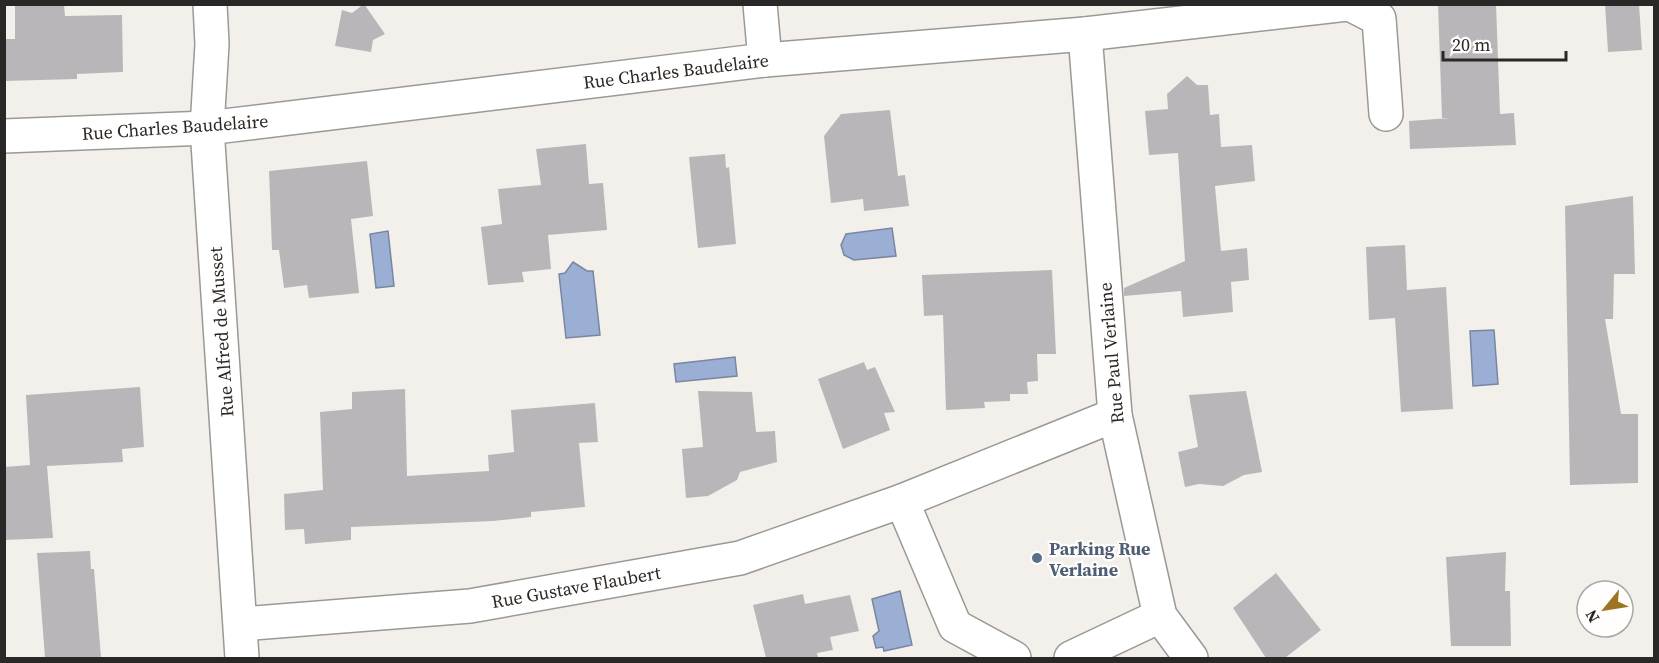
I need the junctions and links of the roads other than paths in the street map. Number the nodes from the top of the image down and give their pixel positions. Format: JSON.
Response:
{"nodes":[{"id":1,"x":210,"y":4,"type":"edge"},
{"id":2,"x":760,"y":4,"type":"edge"},
{"id":3,"x":1349,"y":4,"type":"edge"},
{"id":4,"x":1085,"y":34,"type":"junction"},
{"id":5,"x":765,"y":60,"type":"junction"},
{"id":6,"x":1386,"y":114,"type":"dead end"},
{"id":7,"x":207,"y":128,"type":"junction"},
{"id":8,"x":4,"y":136,"type":"edge"},
{"id":9,"x":1115,"y":415,"type":"junction"},
{"id":10,"x":902,"y":501,"type":"junction"},
{"id":11,"x":1161,"y":616,"type":"junction"},
{"id":12,"x":241,"y":624,"type":"junction"},
{"id":13,"x":242,"y":658,"type":"edge"},
{"id":14,"x":1014,"y":658,"type":"edge"},
{"id":15,"x":1071,"y":658,"type":"edge"},
{"id":16,"x":1191,"y":658,"type":"edge"}],
"edges":[{"from":1,"to":7,"type":"street","name":"Rue Alfred de Musset"},
{"from":2,"to":5,"type":"street"},
{"from":3,"to":4,"type":"street","name":"Rue Charles Baudelaire"},
{"from":3,"to":6,"type":"street","name":"Rue Charles Baudelaire"},
{"from":4,"to":5,"type":"street","name":"Rue Charles Baudelaire"},
{"from":4,"to":9,"type":"street","name":"Rue Paul Verlaine"},
{"from":5,"to":7,"type":"street","name":"Rue Charles Baudelaire"},
{"from":7,"to":8,"type":"street","name":"Rue Charles Baudelaire"},
{"from":7,"to":12,"type":"street","name":"Rue Alfred de Musset"},
{"from":9,"to":10,"type":"street","name":"Rue Gustave Flaubert"},
{"from":9,"to":11,"type":"street","name":"Rue Paul Verlaine"},
{"from":10,"to":12,"type":"street","name":"Rue Gustave Flaubert"},
{"from":10,"to":14,"type":"street"},
{"from":11,"to":15,"type":"street"},
{"from":11,"to":16,"type":"street","name":"Rue Paul Verlaine"},
{"from":12,"to":13,"type":"street","name":"Rue Alfred de Musset"}]}
